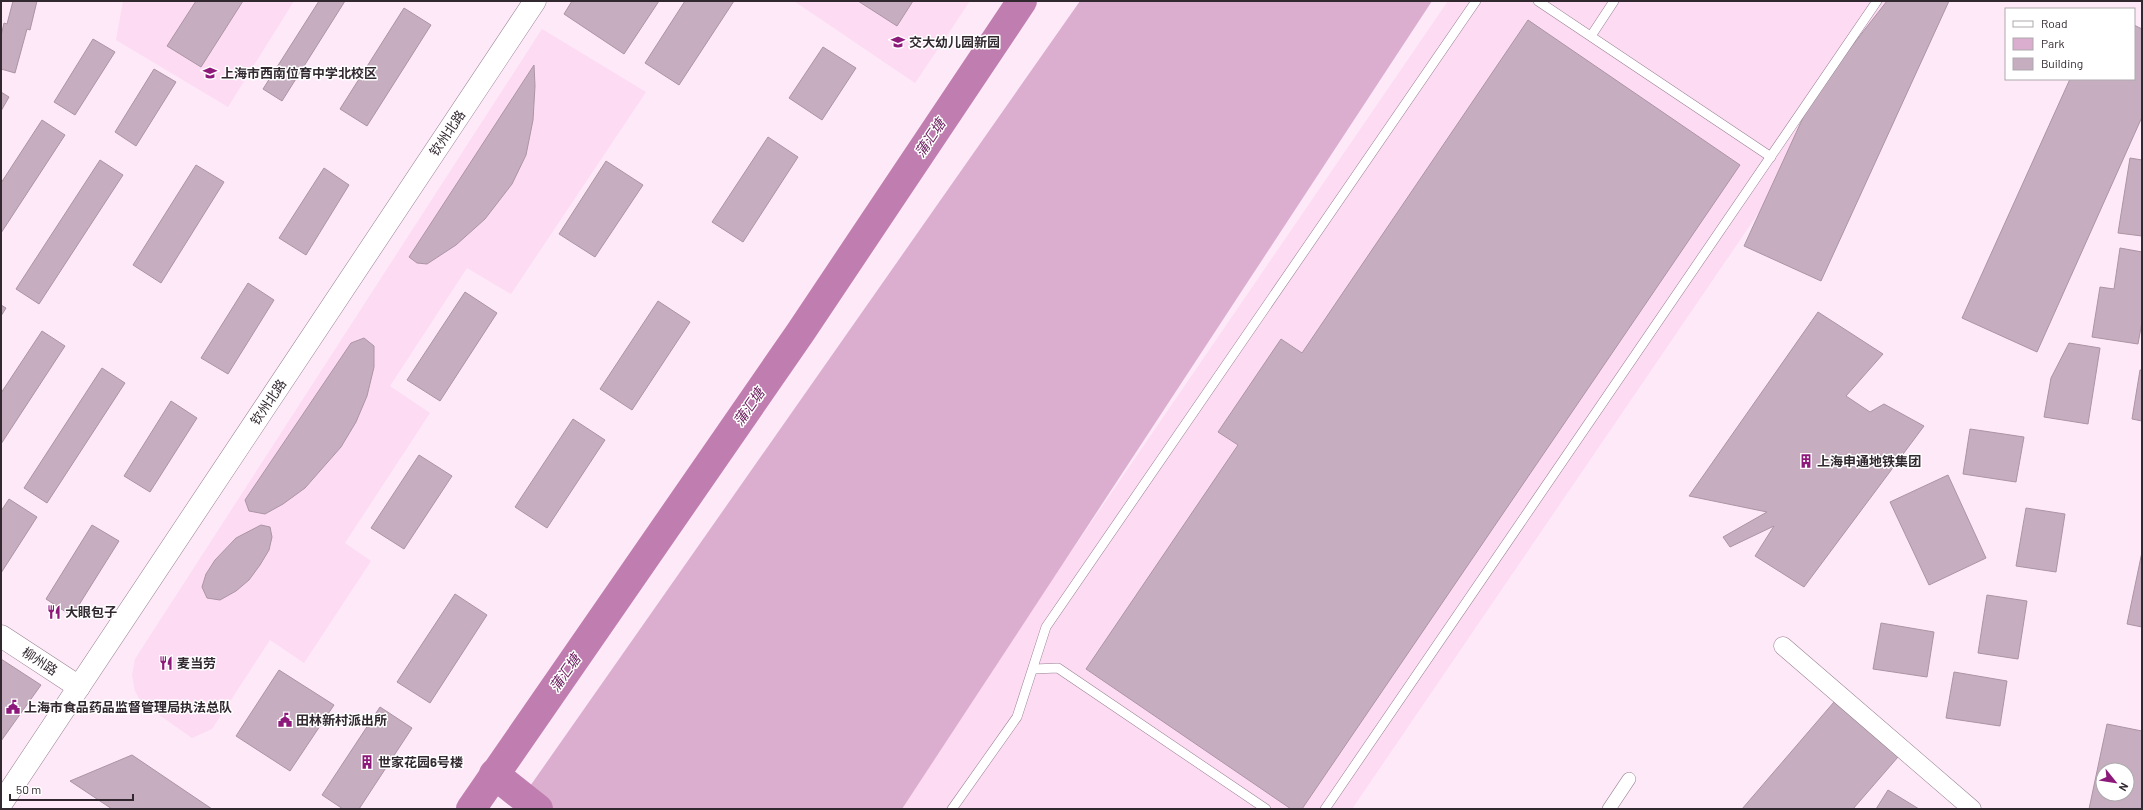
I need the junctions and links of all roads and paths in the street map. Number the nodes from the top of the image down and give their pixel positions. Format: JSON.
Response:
{"nodes":[{"id":1,"x":535,"y":1,"type":"edge"},
{"id":2,"x":1476,"y":1,"type":"edge"},
{"id":3,"x":1538,"y":1,"type":"edge"},
{"id":4,"x":1614,"y":1,"type":"edge"},
{"id":5,"x":1877,"y":1,"type":"edge"},
{"id":6,"x":1590,"y":36,"type":"junction"},
{"id":7,"x":1771,"y":157,"type":"junction"},
{"id":8,"x":1,"y":636,"type":"edge"},
{"id":9,"x":1783,"y":646,"type":"dead end"},
{"id":10,"x":1034,"y":669,"type":"junction"},
{"id":11,"x":79,"y":687,"type":"junction"},
{"id":12,"x":1629,"y":779,"type":"dead end"},
{"id":13,"x":1,"y":804,"type":"edge"},
{"id":14,"x":952,"y":809,"type":"edge"},
{"id":15,"x":1266,"y":809,"type":"edge"},
{"id":16,"x":1325,"y":809,"type":"edge"},
{"id":17,"x":1609,"y":809,"type":"edge"},
{"id":18,"x":1972,"y":809,"type":"edge"}],
"edges":[{"from":1,"to":11,"type":"street","name":"钦州北路"},
{"from":2,"to":10,"type":"lane"},
{"from":3,"to":6,"type":"lane"},
{"from":4,"to":6,"type":"lane"},
{"from":5,"to":7,"type":"lane"},
{"from":6,"to":7,"type":"lane"},
{"from":7,"to":16,"type":"lane"},
{"from":8,"to":11,"type":"street","name":"柳州路"},
{"from":9,"to":18,"type":"street"},
{"from":10,"to":14,"type":"lane"},
{"from":10,"to":15,"type":"lane"},
{"from":11,"to":13,"type":"street","name":"钦州北路"},
{"from":12,"to":17,"type":"street"}]}
